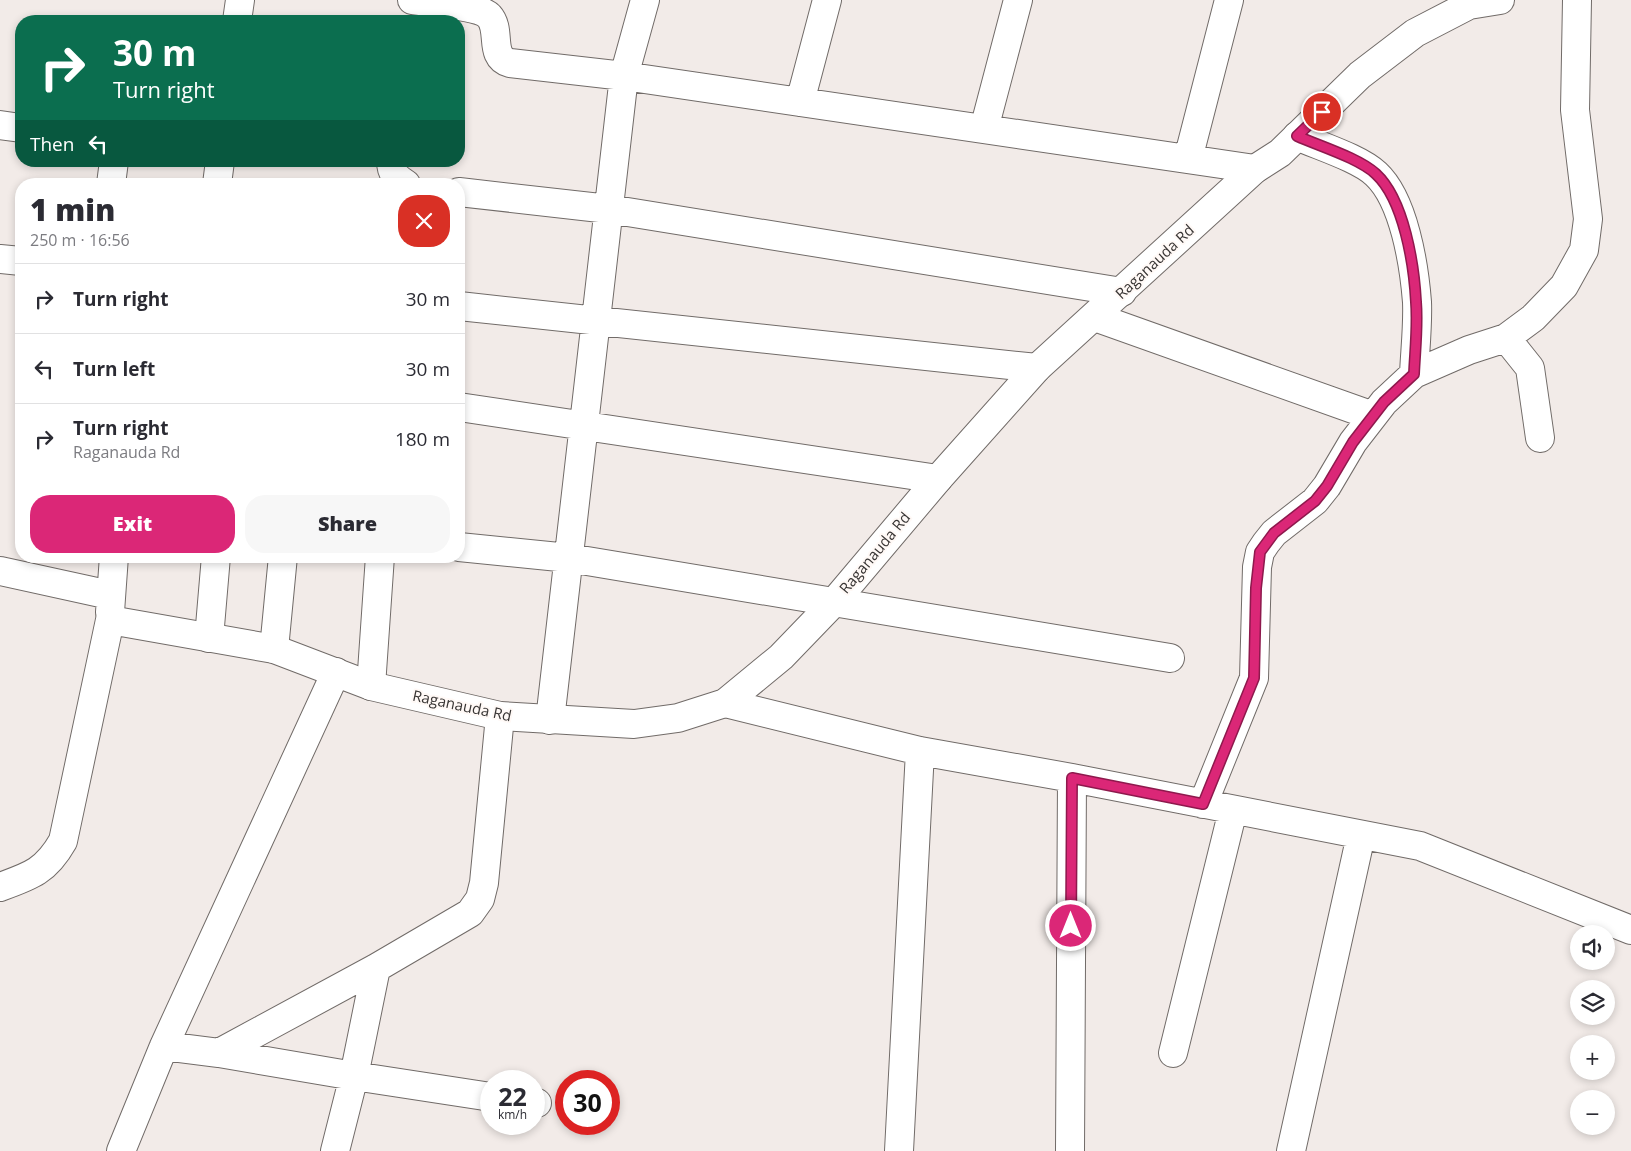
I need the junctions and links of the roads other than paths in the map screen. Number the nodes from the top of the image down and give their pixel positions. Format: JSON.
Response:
{"nodes":[{"id":1,"x":240,"y":0,"type":"edge"},
{"id":2,"x":645,"y":0,"type":"edge"},
{"id":3,"x":826,"y":0,"type":"edge"},
{"id":4,"x":1018,"y":0,"type":"edge"},
{"id":5,"x":1228,"y":0,"type":"edge"},
{"id":6,"x":1500,"y":0,"type":"edge"},
{"id":7,"x":1577,"y":0,"type":"edge"},
{"id":8,"x":414,"y":7,"type":"edge"},
{"id":9,"x":238,"y":15,"type":"edge"},
{"id":10,"x":624,"y":76,"type":"junction"},
{"id":11,"x":800,"y":102,"type":"junction"},
{"id":12,"x":0,"y":125,"type":"edge"},
{"id":13,"x":15,"y":127,"type":"edge"},
{"id":14,"x":984,"y":129,"type":"junction"},
{"id":15,"x":1297,"y":136,"type":"junction"},
{"id":16,"x":1188,"y":160,"type":"junction"},
{"id":17,"x":1255,"y":169,"type":"junction"},
{"id":18,"x":465,"y":193,"type":"edge"},
{"id":19,"x":609,"y":209,"type":"junction"},
{"id":20,"x":0,"y":259,"type":"edge"},
{"id":21,"x":15,"y":260,"type":"edge"},
{"id":22,"x":1122,"y":292,"type":"junction"},
{"id":23,"x":465,"y":307,"type":"edge"},
{"id":24,"x":1095,"y":317,"type":"junction"},
{"id":25,"x":596,"y":321,"type":"junction"},
{"id":26,"x":1506,"y":338,"type":"junction"},
{"id":27,"x":1037,"y":368,"type":"junction"},
{"id":28,"x":1414,"y":374,"type":"junction"},
{"id":29,"x":465,"y":408,"type":"edge"},
{"id":30,"x":1373,"y":416,"type":"junction"},
{"id":31,"x":584,"y":425,"type":"junction"},
{"id":32,"x":1540,"y":438,"type":"dead end"},
{"id":33,"x":938,"y":479,"type":"junction"},
{"id":34,"x":465,"y":548,"type":"edge"},
{"id":35,"x":569,"y":558,"type":"junction"},
{"id":36,"x":113,"y":563,"type":"edge"},
{"id":37,"x":215,"y":563,"type":"edge"},
{"id":38,"x":282,"y":563,"type":"edge"},
{"id":39,"x":379,"y":563,"type":"edge"},
{"id":40,"x":0,"y":571,"type":"edge"},
{"id":41,"x":835,"y":601,"type":"junction"},
{"id":42,"x":110,"y":608,"type":"junction"},
{"id":43,"x":209,"y":638,"type":"junction"},
{"id":44,"x":274,"y":649,"type":"junction"},
{"id":45,"x":1170,"y":658,"type":"dead end"},
{"id":46,"x":336,"y":672,"type":"junction"},
{"id":47,"x":370,"y":686,"type":"junction"},
{"id":48,"x":725,"y":703,"type":"junction"},
{"id":49,"x":500,"y":716,"type":"junction"},
{"id":50,"x":550,"y":720,"type":"junction"},
{"id":51,"x":920,"y":751,"type":"junction"},
{"id":52,"x":1072,"y":778,"type":"junction"},
{"id":53,"x":1203,"y":804,"type":"junction"},
{"id":54,"x":1233,"y":810,"type":"junction"},
{"id":55,"x":1361,"y":835,"type":"junction"},
{"id":56,"x":0,"y":886,"type":"edge"},
{"id":57,"x":1631,"y":930,"type":"edge"},
{"id":58,"x":376,"y":968,"type":"junction"},
{"id":59,"x":164,"y":1046,"type":"junction"},
{"id":60,"x":219,"y":1053,"type":"junction"},
{"id":61,"x":1173,"y":1053,"type":"dead end"},
{"id":62,"x":354,"y":1076,"type":"junction"},
{"id":63,"x":480,"y":1095,"type":"edge"},
{"id":64,"x":121,"y":1151,"type":"edge"},
{"id":65,"x":335,"y":1151,"type":"edge"},
{"id":66,"x":898,"y":1151,"type":"edge"},
{"id":67,"x":1070,"y":1151,"type":"edge"},
{"id":68,"x":1291,"y":1151,"type":"edge"}],
"edges":[{"from":1,"to":9,"type":"street"},
{"from":2,"to":10,"type":"street"},
{"from":3,"to":11,"type":"street"},
{"from":4,"to":14,"type":"street"},
{"from":5,"to":16,"type":"street"},
{"from":6,"to":15,"type":"street","name":"Raganauda Rd"},
{"from":7,"to":26,"type":"street"},
{"from":8,"to":10,"type":"street"},
{"from":10,"to":11,"type":"street"},
{"from":10,"to":19,"type":"street"},
{"from":11,"to":14,"type":"street"},
{"from":12,"to":13,"type":"street"},
{"from":14,"to":16,"type":"street"},
{"from":15,"to":17,"type":"street","name":"Raganauda Rd"},
{"from":15,"to":28,"type":"street"},
{"from":16,"to":17,"type":"street"},
{"from":17,"to":22,"type":"street","name":"Raganauda Rd"},
{"from":18,"to":19,"type":"street"},
{"from":19,"to":22,"type":"street"},
{"from":19,"to":25,"type":"street"},
{"from":20,"to":21,"type":"street"},
{"from":22,"to":24,"type":"street","name":"Raganauda Rd"},
{"from":23,"to":25,"type":"street"},
{"from":24,"to":27,"type":"street","name":"Raganauda Rd"},
{"from":24,"to":30,"type":"street"},
{"from":25,"to":27,"type":"street"},
{"from":25,"to":31,"type":"street"},
{"from":26,"to":28,"type":"street"},
{"from":26,"to":32,"type":"street"},
{"from":27,"to":33,"type":"street","name":"Raganauda Rd"},
{"from":28,"to":30,"type":"street"},
{"from":29,"to":31,"type":"street"},
{"from":30,"to":53,"type":"street"},
{"from":31,"to":33,"type":"street"},
{"from":31,"to":35,"type":"street"},
{"from":33,"to":41,"type":"street","name":"Raganauda Rd"},
{"from":34,"to":35,"type":"street"},
{"from":35,"to":41,"type":"street"},
{"from":35,"to":50,"type":"street"},
{"from":36,"to":42,"type":"street"},
{"from":37,"to":43,"type":"street"},
{"from":38,"to":44,"type":"street"},
{"from":39,"to":47,"type":"street"},
{"from":40,"to":42,"type":"street","name":"Raganauda Rd"},
{"from":41,"to":45,"type":"street"},
{"from":41,"to":48,"type":"street","name":"Raganauda Rd"},
{"from":42,"to":43,"type":"street","name":"Raganauda Rd"},
{"from":42,"to":56,"type":"street"},
{"from":43,"to":44,"type":"street","name":"Raganauda Rd"},
{"from":44,"to":46,"type":"street","name":"Raganauda Rd"},
{"from":46,"to":47,"type":"street","name":"Raganauda Rd"},
{"from":46,"to":59,"type":"street"},
{"from":47,"to":49,"type":"street","name":"Raganauda Rd"},
{"from":48,"to":50,"type":"street","name":"Raganauda Rd"},
{"from":48,"to":51,"type":"street"},
{"from":49,"to":50,"type":"street","name":"Raganauda Rd"},
{"from":49,"to":58,"type":"street"},
{"from":51,"to":52,"type":"street"},
{"from":51,"to":66,"type":"street"},
{"from":52,"to":53,"type":"street"},
{"from":52,"to":67,"type":"street"},
{"from":53,"to":54,"type":"street"},
{"from":54,"to":55,"type":"street"},
{"from":54,"to":61,"type":"street"},
{"from":55,"to":57,"type":"street"},
{"from":55,"to":68,"type":"street"},
{"from":58,"to":60,"type":"street"},
{"from":58,"to":62,"type":"street"},
{"from":59,"to":60,"type":"street"},
{"from":59,"to":64,"type":"street"},
{"from":60,"to":62,"type":"street"},
{"from":62,"to":63,"type":"street"},
{"from":62,"to":65,"type":"street"}]}
